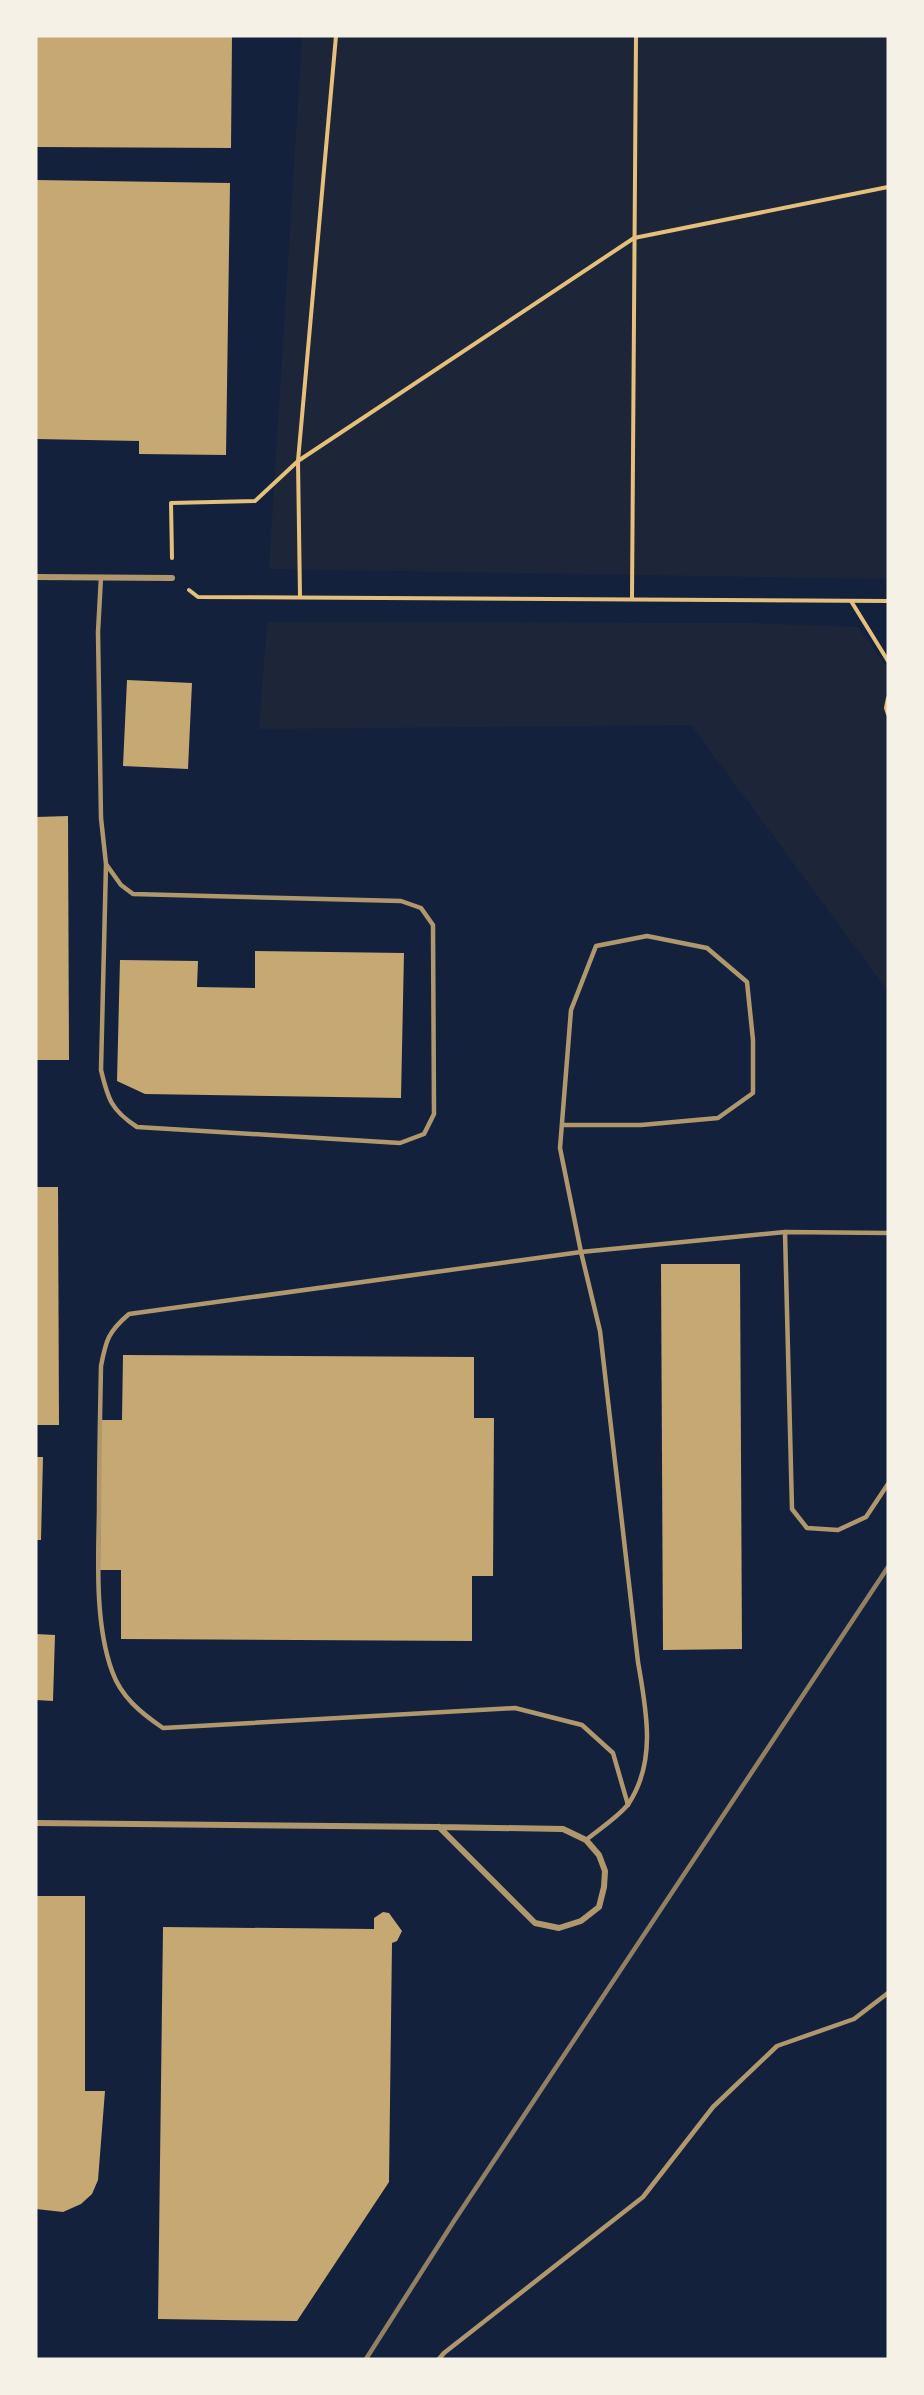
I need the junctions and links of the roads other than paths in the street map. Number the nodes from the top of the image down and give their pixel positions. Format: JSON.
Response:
{"nodes":[{"id":1,"x":36,"y":577,"type":"edge"},
{"id":2,"x":101,"y":578,"type":"junction"},
{"id":3,"x":172,"y":578,"type":"road end"},
{"id":4,"x":106,"y":864,"type":"junction"},
{"id":5,"x":561,"y":1125,"type":"junction"},
{"id":6,"x":785,"y":1232,"type":"junction"},
{"id":7,"x":888,"y":1233,"type":"edge"},
{"id":8,"x":581,"y":1252,"type":"junction"},
{"id":9,"x":888,"y":1484,"type":"edge"},
{"id":10,"x":628,"y":1805,"type":"junction"},
{"id":11,"x":36,"y":1823,"type":"edge"},
{"id":12,"x":439,"y":1827,"type":"junction"},
{"id":13,"x":586,"y":1840,"type":"junction"},
{"id":14,"x":888,"y":1993,"type":"edge"},
{"id":15,"x":439,"y":2359,"type":"edge"}],
"edges":[{"from":1,"to":2,"type":"street"},
{"from":2,"to":3,"type":"street"},
{"from":2,"to":4,"type":"lane"},
{"from":4,"to":4,"type":"lane"},
{"from":5,"to":5,"type":"lane"},
{"from":5,"to":8,"type":"lane"},
{"from":6,"to":7,"type":"lane"},
{"from":6,"to":8,"type":"lane"},
{"from":6,"to":9,"type":"lane"},
{"from":8,"to":10,"type":"lane"},
{"from":8,"to":10,"type":"lane"},
{"from":10,"to":13,"type":"lane"},
{"from":11,"to":12,"type":"street"},
{"from":12,"to":13,"type":"street"},
{"from":12,"to":13,"type":"street"},
{"from":14,"to":15,"type":"lane"}]}
